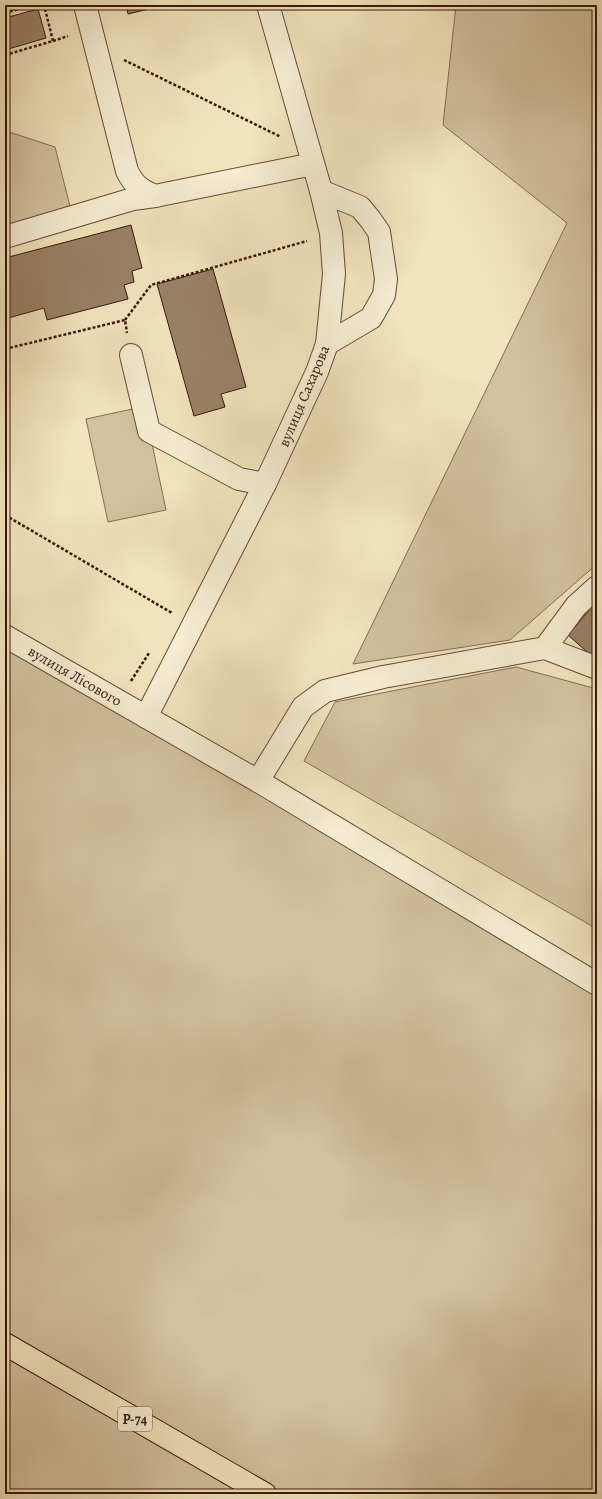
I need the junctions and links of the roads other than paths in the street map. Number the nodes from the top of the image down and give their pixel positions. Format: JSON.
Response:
{"nodes":[{"id":1,"x":85,"y":5,"type":"edge"},
{"id":2,"x":268,"y":5,"type":"edge"},
{"id":3,"x":313,"y":164,"type":"junction"},
{"id":4,"x":321,"y":192,"type":"junction"},
{"id":5,"x":155,"y":196,"type":"junction"},
{"id":6,"x":5,"y":237,"type":"edge"},
{"id":7,"x":327,"y":344,"type":"junction"},
{"id":8,"x":131,"y":355,"type":"road end"},
{"id":9,"x":265,"y":484,"type":"junction"},
{"id":10,"x":597,"y":587,"type":"edge"},
{"id":11,"x":5,"y":636,"type":"edge"},
{"id":12,"x":545,"y":648,"type":"junction"},
{"id":13,"x":597,"y":668,"type":"edge"},
{"id":14,"x":146,"y":717,"type":"junction"},
{"id":15,"x":258,"y":781,"type":"junction"},
{"id":16,"x":597,"y":984,"type":"edge"},
{"id":17,"x":5,"y":1344,"type":"edge"},
{"id":18,"x":265,"y":1494,"type":"edge"}],
"edges":[{"from":1,"to":5,"type":"street"},
{"from":2,"to":3,"type":"street","name":"вулиця Сахарова"},
{"from":3,"to":4,"type":"street","name":"вулиця Сахарова"},
{"from":3,"to":5,"type":"street"},
{"from":4,"to":7,"type":"street","name":"вулиця Сахарова"},
{"from":4,"to":7,"type":"street"},
{"from":5,"to":6,"type":"street"},
{"from":7,"to":9,"type":"street","name":"вулиця Сахарова"},
{"from":8,"to":9,"type":"street"},
{"from":9,"to":14,"type":"street","name":"вулиця Сахарова"},
{"from":10,"to":12,"type":"street"},
{"from":11,"to":14,"type":"street","name":"вулиця Лісового"},
{"from":12,"to":13,"type":"street"},
{"from":12,"to":15,"type":"street"},
{"from":14,"to":15,"type":"street","name":"вулиця Лісового"},
{"from":15,"to":16,"type":"street","name":"вулиця Лісового"},
{"from":17,"to":18,"type":"main road","number":"Р-74"}]}
